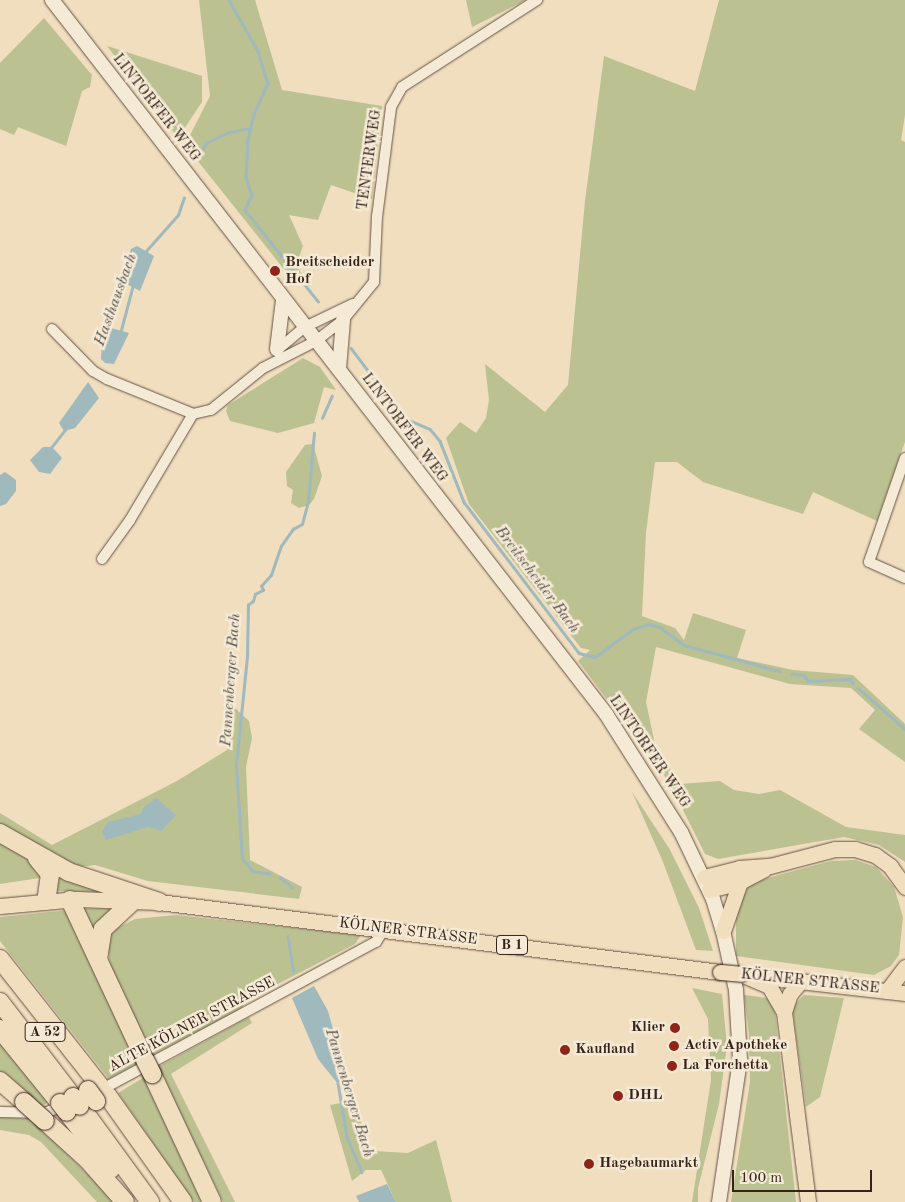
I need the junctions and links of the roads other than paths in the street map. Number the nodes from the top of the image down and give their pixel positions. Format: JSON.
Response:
{"nodes":[{"id":1,"x":52,"y":0,"type":"edge"},
{"id":2,"x":537,"y":0,"type":"edge"},
{"id":3,"x":283,"y":300,"type":"junction"},
{"id":4,"x":355,"y":303,"type":"junction"},
{"id":5,"x":343,"y":320,"type":"junction"},
{"id":6,"x":305,"y":327,"type":"junction"},
{"id":7,"x":52,"y":329,"type":"dead end"},
{"id":8,"x":316,"y":341,"type":"junction"},
{"id":9,"x":277,"y":349,"type":"junction"},
{"id":10,"x":263,"y":368,"type":"junction"},
{"id":11,"x":339,"y":369,"type":"junction"},
{"id":12,"x":193,"y":414,"type":"junction"},
{"id":13,"x":905,"y":458,"type":"edge"},
{"id":14,"x":102,"y":559,"type":"dead end"},
{"id":15,"x":905,"y":578,"type":"edge"},
{"id":16,"x":0,"y":833,"type":"edge"},
{"id":17,"x":26,"y":847,"type":"junction"},
{"id":18,"x":770,"y":866,"type":"junction"},
{"id":19,"x":740,"y":882,"type":"junction"},
{"id":20,"x":706,"y":884,"type":"junction"},
{"id":21,"x":905,"y":887,"type":"edge"},
{"id":22,"x":70,"y":900,"type":"junction"},
{"id":23,"x":46,"y":901,"type":"junction"},
{"id":24,"x":133,"y":901,"type":"junction"},
{"id":25,"x":159,"y":902,"type":"junction"},
{"id":26,"x":0,"y":906,"type":"edge"},
{"id":27,"x":384,"y":929,"type":"junction"},
{"id":28,"x":724,"y":931,"type":"junction"},
{"id":29,"x":0,"y":958,"type":"edge"},
{"id":30,"x":98,"y":960,"type":"junction"},
{"id":31,"x":905,"y":967,"type":"edge"},
{"id":32,"x":741,"y":974,"type":"junction"},
{"id":33,"x":0,"y":976,"type":"edge"},
{"id":34,"x":801,"y":981,"type":"junction"},
{"id":35,"x":886,"y":991,"type":"junction"},
{"id":36,"x":905,"y":992,"type":"edge"},
{"id":37,"x":0,"y":1002,"type":"edge"},
{"id":38,"x":784,"y":1012,"type":"junction"},
{"id":39,"x":0,"y":1029,"type":"edge"},
{"id":40,"x":0,"y":1081,"type":"edge"},
{"id":41,"x":84,"y":1099,"type":"junction"},
{"id":42,"x":0,"y":1112,"type":"edge"},
{"id":43,"x":717,"y":1199,"type":"edge"},
{"id":44,"x":125,"y":1202,"type":"edge"},
{"id":45,"x":133,"y":1202,"type":"edge"},
{"id":46,"x":150,"y":1202,"type":"edge"},
{"id":47,"x":169,"y":1202,"type":"edge"},
{"id":48,"x":183,"y":1202,"type":"edge"},
{"id":49,"x":212,"y":1202,"type":"edge"},
{"id":50,"x":808,"y":1202,"type":"edge"}],
"edges":[{"from":1,"to":3,"type":"main road","name":"LINTORFER WEG"},
{"from":2,"to":4,"type":"street","name":"TENTERWEG"},
{"from":3,"to":6,"type":"main road","name":"LINTORFER WEG"},
{"from":3,"to":9,"type":"main road"},
{"from":4,"to":5,"type":"street","name":"TENTERWEG"},
{"from":4,"to":6,"type":"street","name":"TENTERWEG"},
{"from":5,"to":8,"type":"street","name":"TENTERWEG"},
{"from":5,"to":11,"type":"main road"},
{"from":6,"to":8,"type":"main road","name":"LINTORFER WEG"},
{"from":6,"to":9,"type":"street"},
{"from":7,"to":12,"type":"street"},
{"from":8,"to":10,"type":"street"},
{"from":8,"to":11,"type":"main road","name":"LINTORFER WEG"},
{"from":9,"to":10,"type":"street"},
{"from":10,"to":12,"type":"street"},
{"from":11,"to":20,"type":"main road","name":"LINTORFER WEG"},
{"from":12,"to":14,"type":"street"},
{"from":13,"to":15,"type":"street"},
{"from":16,"to":17,"type":"highway"},
{"from":17,"to":23,"type":"highway"},
{"from":17,"to":25,"type":"highway"},
{"from":18,"to":19,"type":"main road"},
{"from":18,"to":20,"type":"main road"},
{"from":18,"to":21,"type":"main road"},
{"from":19,"to":20,"type":"main road"},
{"from":19,"to":28,"type":"main road"},
{"from":20,"to":28,"type":"main road","name":"LINTORFER WEG"},
{"from":22,"to":23,"type":"main road","name":"KÖLNER STRASSE","number":"B 1"},
{"from":22,"to":24,"type":"main road","name":"KÖLNER STRASSE","number":"B 1"},
{"from":22,"to":30,"type":"highway"},
{"from":23,"to":26,"type":"main road","name":"KÖLNER STRASSE","number":"B 1"},
{"from":24,"to":25,"type":"main road","name":"KÖLNER STRASSE","number":"B 1"},
{"from":24,"to":30,"type":"highway"},
{"from":25,"to":27,"type":"main road","name":"KÖLNER STRASSE","number":"B 1"},
{"from":27,"to":32,"type":"main road","name":"KÖLNER STRASSE","number":"B 1","bridge":true},
{"from":27,"to":42,"type":"street","name":"ALTE KÖLNER STRASSE"},
{"from":28,"to":43,"type":"main road","name":"LINTORFER WEG"},
{"from":29,"to":41,"type":"highway"},
{"from":30,"to":49,"type":"highway"},
{"from":31,"to":35,"type":"main road"},
{"from":32,"to":34,"type":"main road","name":"KÖLNER STRASSE","number":"B 1"},
{"from":32,"to":38,"type":"main road"},
{"from":33,"to":41,"type":"highway","number":"A 52"},
{"from":34,"to":35,"type":"main road","name":"KÖLNER STRASSE","number":"B 1"},
{"from":34,"to":38,"type":"main road"},
{"from":35,"to":36,"type":"main road","name":"KÖLNER STRASSE","number":"B 1"},
{"from":37,"to":41,"type":"highway","number":"A 52"},
{"from":38,"to":50,"type":"main road"},
{"from":39,"to":41,"type":"highway"},
{"from":40,"to":44,"type":"highway","bridge":true},
{"from":41,"to":45,"type":"highway"},
{"from":41,"to":46,"type":"highway","number":"A 52"},
{"from":41,"to":47,"type":"highway","number":"A 52"},
{"from":41,"to":48,"type":"highway"}]}
